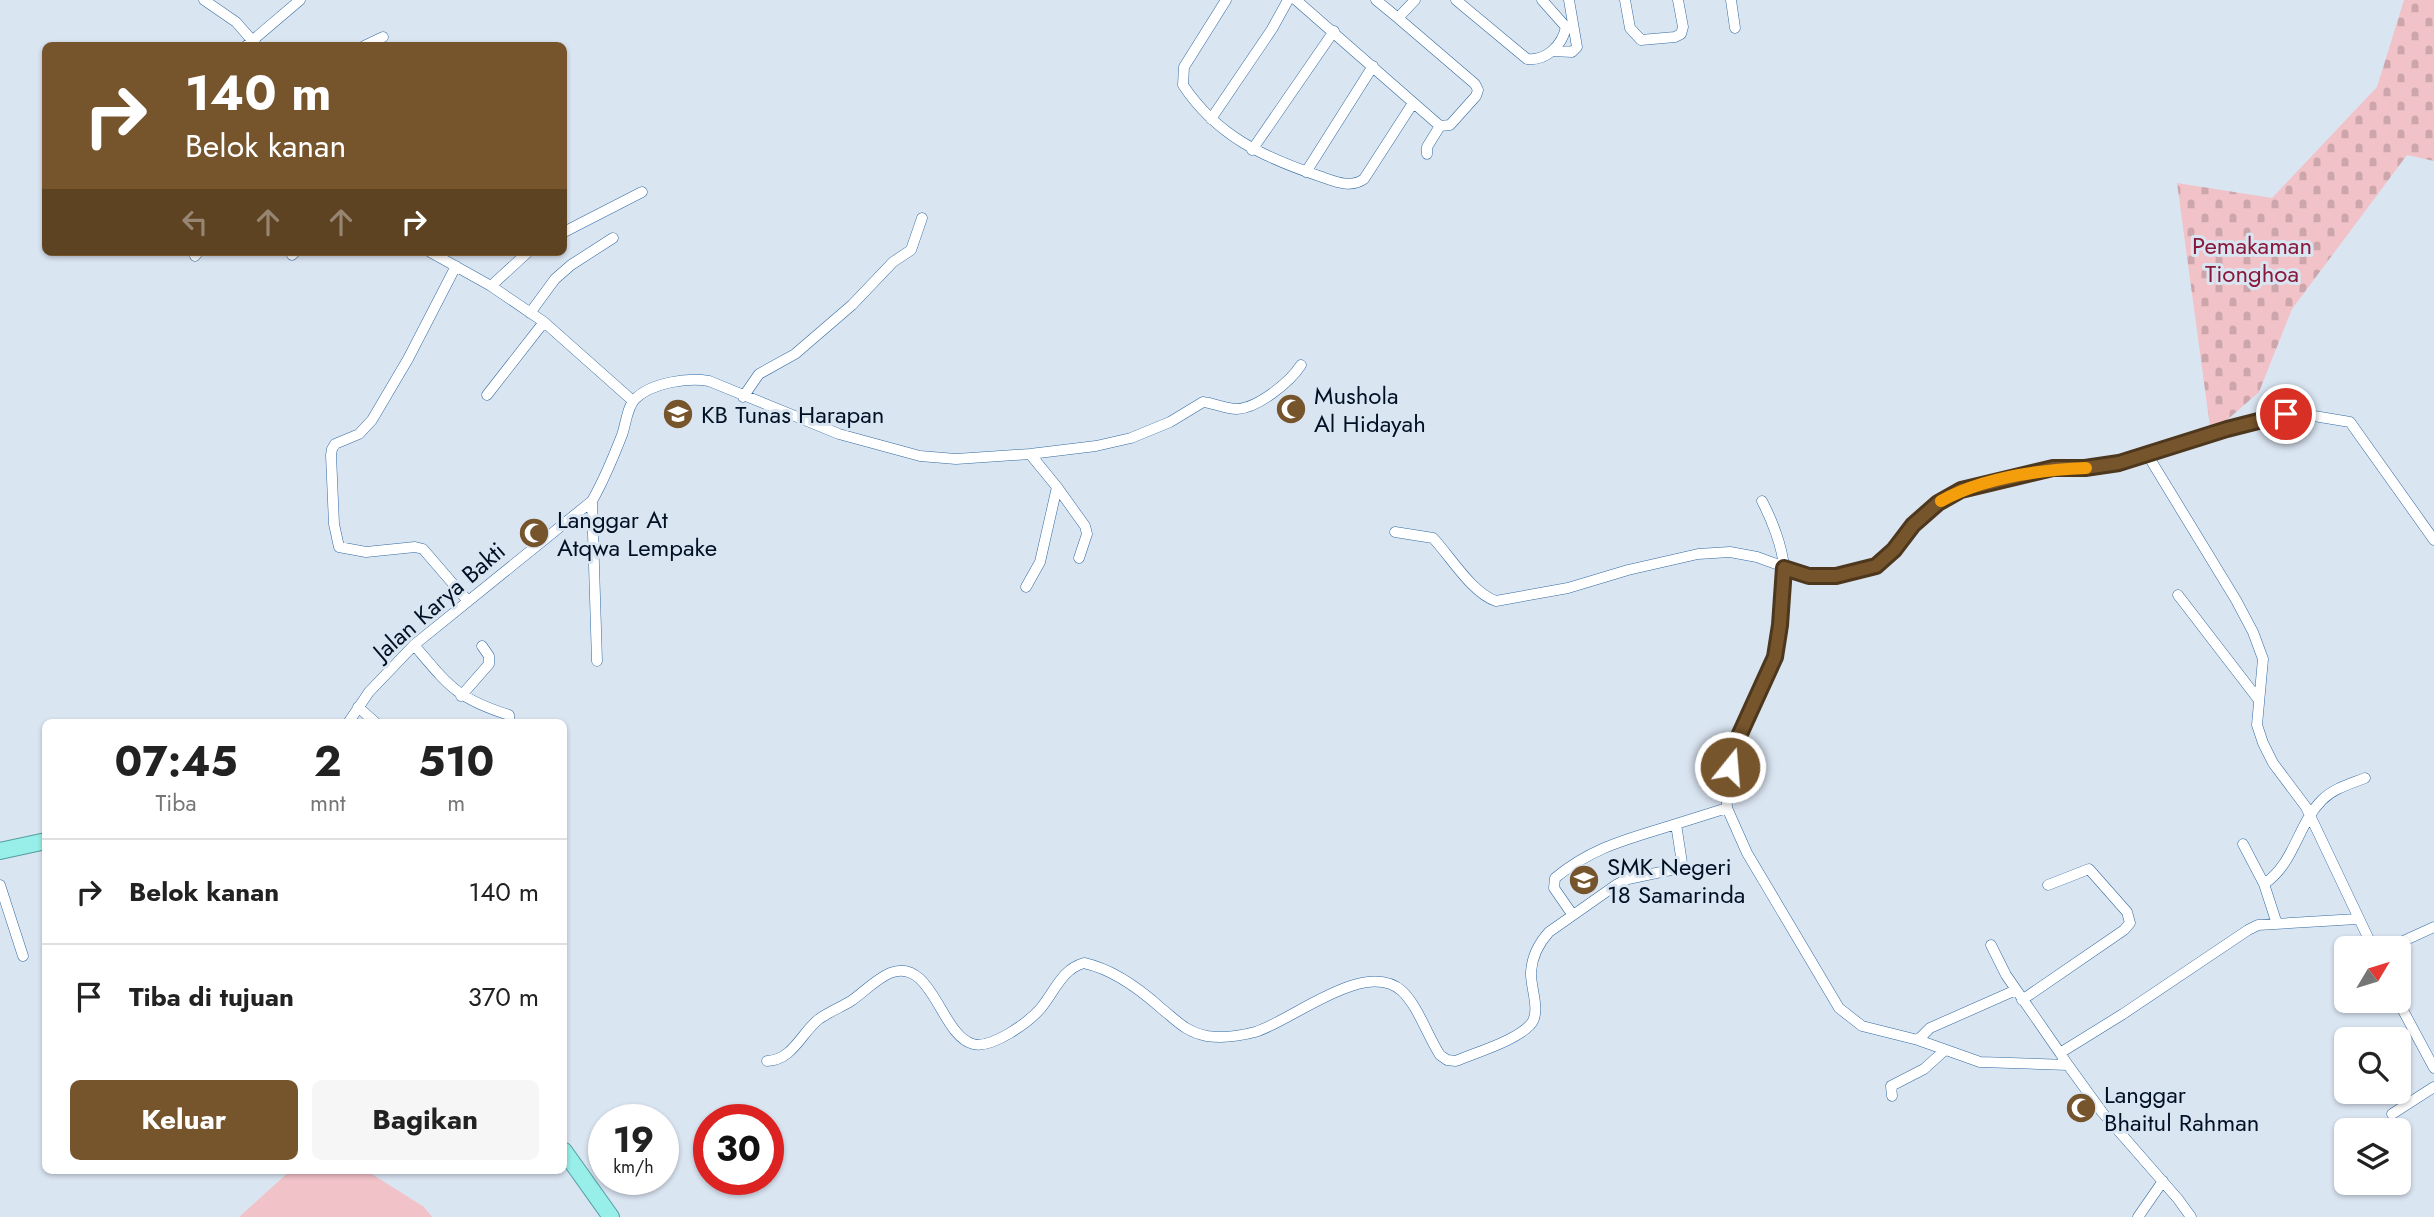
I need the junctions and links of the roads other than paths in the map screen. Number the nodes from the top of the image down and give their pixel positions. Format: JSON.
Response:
{"nodes":[{"id":1,"x":204,"y":0,"type":"edge"},
{"id":2,"x":300,"y":0,"type":"edge"},
{"id":3,"x":1227,"y":0,"type":"edge"},
{"id":4,"x":1288,"y":0,"type":"edge"},
{"id":5,"x":1296,"y":0,"type":"edge"},
{"id":6,"x":1376,"y":0,"type":"edge"},
{"id":7,"x":1415,"y":0,"type":"edge"},
{"id":8,"x":1456,"y":0,"type":"edge"},
{"id":9,"x":1542,"y":0,"type":"edge"},
{"id":10,"x":1569,"y":0,"type":"edge"},
{"id":11,"x":1625,"y":0,"type":"edge"},
{"id":12,"x":1678,"y":0,"type":"edge"},
{"id":13,"x":1731,"y":0,"type":"edge"},
{"id":14,"x":1398,"y":18,"type":"junction"},
{"id":15,"x":1570,"y":26,"type":"junction"},
{"id":16,"x":1735,"y":29,"type":"dead end"},
{"id":17,"x":1334,"y":31,"type":"junction"},
{"id":18,"x":383,"y":37,"type":"dead end"},
{"id":19,"x":250,"y":42,"type":"edge"},
{"id":20,"x":254,"y":42,"type":"edge"},
{"id":21,"x":372,"y":42,"type":"edge"},
{"id":22,"x":1553,"y":51,"type":"junction"},
{"id":23,"x":1373,"y":66,"type":"junction"},
{"id":24,"x":1413,"y":103,"type":"junction"},
{"id":25,"x":1211,"y":119,"type":"junction"},
{"id":26,"x":1440,"y":126,"type":"junction"},
{"id":27,"x":1252,"y":150,"type":"junction"},
{"id":28,"x":1427,"y":154,"type":"dead end"},
{"id":29,"x":1306,"y":172,"type":"junction"},
{"id":30,"x":642,"y":192,"type":"dead end"},
{"id":31,"x":922,"y":218,"type":"dead end"},
{"id":32,"x":567,"y":230,"type":"edge"},
{"id":33,"x":613,"y":238,"type":"dead end"},
{"id":34,"x":437,"y":256,"type":"edge"},
{"id":35,"x":524,"y":256,"type":"edge"},
{"id":36,"x":456,"y":266,"type":"junction"},
{"id":37,"x":491,"y":286,"type":"junction"},
{"id":38,"x":530,"y":313,"type":"junction"},
{"id":39,"x":544,"y":322,"type":"junction"},
{"id":40,"x":1301,"y":365,"type":"dead end"},
{"id":41,"x":487,"y":396,"type":"dead end"},
{"id":42,"x":743,"y":397,"type":"junction"},
{"id":43,"x":633,"y":401,"type":"junction"},
{"id":44,"x":1030,"y":454,"type":"junction"},
{"id":45,"x":2147,"y":454,"type":"junction"},
{"id":46,"x":1056,"y":487,"type":"junction"},
{"id":47,"x":592,"y":501,"type":"junction"},
{"id":48,"x":1762,"y":501,"type":"dead end"},
{"id":49,"x":1395,"y":532,"type":"dead end"},
{"id":50,"x":2434,"y":540,"type":"edge"},
{"id":51,"x":1079,"y":558,"type":"dead end"},
{"id":52,"x":1784,"y":568,"type":"junction"},
{"id":53,"x":1026,"y":587,"type":"dead end"},
{"id":54,"x":2178,"y":595,"type":"dead end"},
{"id":55,"x":467,"y":600,"type":"junction"},
{"id":56,"x":414,"y":645,"type":"junction"},
{"id":57,"x":482,"y":646,"type":"dead end"},
{"id":58,"x":597,"y":661,"type":"dead end"},
{"id":59,"x":461,"y":695,"type":"junction"},
{"id":60,"x":2258,"y":699,"type":"junction"},
{"id":61,"x":358,"y":707,"type":"junction"},
{"id":62,"x":350,"y":719,"type":"edge"},
{"id":63,"x":372,"y":719,"type":"edge"},
{"id":64,"x":509,"y":719,"type":"edge"},
{"id":65,"x":2365,"y":778,"type":"dead end"},
{"id":66,"x":1727,"y":808,"type":"junction"},
{"id":67,"x":2310,"y":814,"type":"junction"},
{"id":68,"x":1676,"y":824,"type":"junction"},
{"id":69,"x":42,"y":842,"type":"edge"},
{"id":70,"x":2243,"y":844,"type":"dead end"},
{"id":71,"x":0,"y":851,"type":"edge"},
{"id":72,"x":2264,"y":884,"type":"junction"},
{"id":73,"x":0,"y":885,"type":"edge"},
{"id":74,"x":2048,"y":885,"type":"dead end"},
{"id":75,"x":1572,"y":914,"type":"junction"},
{"id":76,"x":2357,"y":919,"type":"junction"},
{"id":77,"x":2277,"y":924,"type":"junction"},
{"id":78,"x":2434,"y":927,"type":"edge"},
{"id":79,"x":2366,"y":936,"type":"edge"},
{"id":80,"x":2412,"y":937,"type":"edge"},
{"id":81,"x":1991,"y":945,"type":"dead end"},
{"id":82,"x":23,"y":956,"type":"dead end"},
{"id":83,"x":2016,"y":990,"type":"junction"},
{"id":84,"x":2022,"y":1000,"type":"junction"},
{"id":85,"x":2404,"y":1013,"type":"edge"},
{"id":86,"x":1918,"y":1040,"type":"junction"},
{"id":87,"x":1944,"y":1050,"type":"junction"},
{"id":88,"x":2060,"y":1053,"type":"junction"},
{"id":89,"x":767,"y":1060,"type":"dead end"},
{"id":90,"x":2068,"y":1065,"type":"junction"},
{"id":91,"x":2434,"y":1068,"type":"edge"},
{"id":92,"x":2434,"y":1087,"type":"edge"},
{"id":93,"x":1892,"y":1096,"type":"dead end"},
{"id":94,"x":2392,"y":1114,"type":"dead end"},
{"id":95,"x":567,"y":1156,"type":"edge"},
{"id":96,"x":2163,"y":1181,"type":"junction"},
{"id":97,"x":611,"y":1217,"type":"edge"},
{"id":98,"x":2138,"y":1217,"type":"edge"},
{"id":99,"x":2191,"y":1217,"type":"edge"}],
"edges":[{"from":1,"to":19,"type":"street"},
{"from":2,"to":20,"type":"street"},
{"from":3,"to":25,"type":"street"},
{"from":4,"to":25,"type":"street"},
{"from":5,"to":17,"type":"street"},
{"from":6,"to":14,"type":"street"},
{"from":7,"to":14,"type":"street"},
{"from":8,"to":22,"type":"street"},
{"from":9,"to":15,"type":"street"},
{"from":10,"to":15,"type":"street"},
{"from":11,"to":12,"type":"street"},
{"from":13,"to":16,"type":"street"},
{"from":14,"to":26,"type":"street"},
{"from":15,"to":22,"type":"street"},
{"from":15,"to":22,"type":"street"},
{"from":17,"to":23,"type":"street"},
{"from":17,"to":27,"type":"street"},
{"from":18,"to":21,"type":"street"},
{"from":23,"to":24,"type":"street"},
{"from":23,"to":29,"type":"street"},
{"from":24,"to":26,"type":"street"},
{"from":24,"to":29,"type":"street"},
{"from":25,"to":27,"type":"street"},
{"from":26,"to":28,"type":"street"},
{"from":27,"to":29,"type":"street"},
{"from":30,"to":32,"type":"street"},
{"from":31,"to":42,"type":"street"},
{"from":33,"to":38,"type":"street"},
{"from":34,"to":36,"type":"street"},
{"from":35,"to":37,"type":"street"},
{"from":36,"to":37,"type":"street"},
{"from":36,"to":55,"type":"street"},
{"from":37,"to":38,"type":"street"},
{"from":38,"to":39,"type":"street"},
{"from":39,"to":41,"type":"street"},
{"from":39,"to":43,"type":"street"},
{"from":40,"to":44,"type":"street"},
{"from":42,"to":43,"type":"street"},
{"from":42,"to":44,"type":"street"},
{"from":43,"to":47,"type":"street","name":"Jalan Karya Bakti"},
{"from":44,"to":46,"type":"street"},
{"from":45,"to":50,"type":"street"},
{"from":45,"to":52,"type":"street"},
{"from":45,"to":60,"type":"street"},
{"from":46,"to":51,"type":"street"},
{"from":46,"to":53,"type":"street"},
{"from":47,"to":55,"type":"street","name":"Jalan Karya Bakti"},
{"from":47,"to":58,"type":"street"},
{"from":48,"to":52,"type":"street"},
{"from":49,"to":52,"type":"street"},
{"from":52,"to":66,"type":"street"},
{"from":54,"to":60,"type":"street"},
{"from":55,"to":56,"type":"street","name":"Jalan Karya Bakti"},
{"from":56,"to":59,"type":"street"},
{"from":56,"to":61,"type":"street","name":"Jalan Karya Bakti"},
{"from":57,"to":59,"type":"street"},
{"from":59,"to":64,"type":"street"},
{"from":60,"to":67,"type":"street"},
{"from":61,"to":62,"type":"street","name":"Jalan Karya Bakti"},
{"from":61,"to":63,"type":"street"},
{"from":65,"to":67,"type":"street"},
{"from":66,"to":68,"type":"street"},
{"from":66,"to":86,"type":"street"},
{"from":67,"to":72,"type":"street"},
{"from":67,"to":76,"type":"street"},
{"from":68,"to":75,"type":"street"},
{"from":68,"to":75,"type":"street"},
{"from":69,"to":71,"type":"highway"},
{"from":70,"to":72,"type":"street"},
{"from":72,"to":77,"type":"street"},
{"from":73,"to":82,"type":"street"},
{"from":74,"to":84,"type":"street"},
{"from":75,"to":89,"type":"street"},
{"from":76,"to":77,"type":"street"},
{"from":76,"to":79,"type":"street"},
{"from":77,"to":88,"type":"street"},
{"from":78,"to":80,"type":"street"},
{"from":81,"to":83,"type":"street"},
{"from":83,"to":84,"type":"street"},
{"from":83,"to":86,"type":"street"},
{"from":84,"to":88,"type":"street"},
{"from":85,"to":91,"type":"street"},
{"from":86,"to":87,"type":"street"},
{"from":87,"to":90,"type":"street"},
{"from":87,"to":93,"type":"street"},
{"from":88,"to":90,"type":"street"},
{"from":90,"to":96,"type":"street"},
{"from":92,"to":94,"type":"street"},
{"from":95,"to":97,"type":"highway"},
{"from":96,"to":98,"type":"street"},
{"from":96,"to":99,"type":"street"}]}
